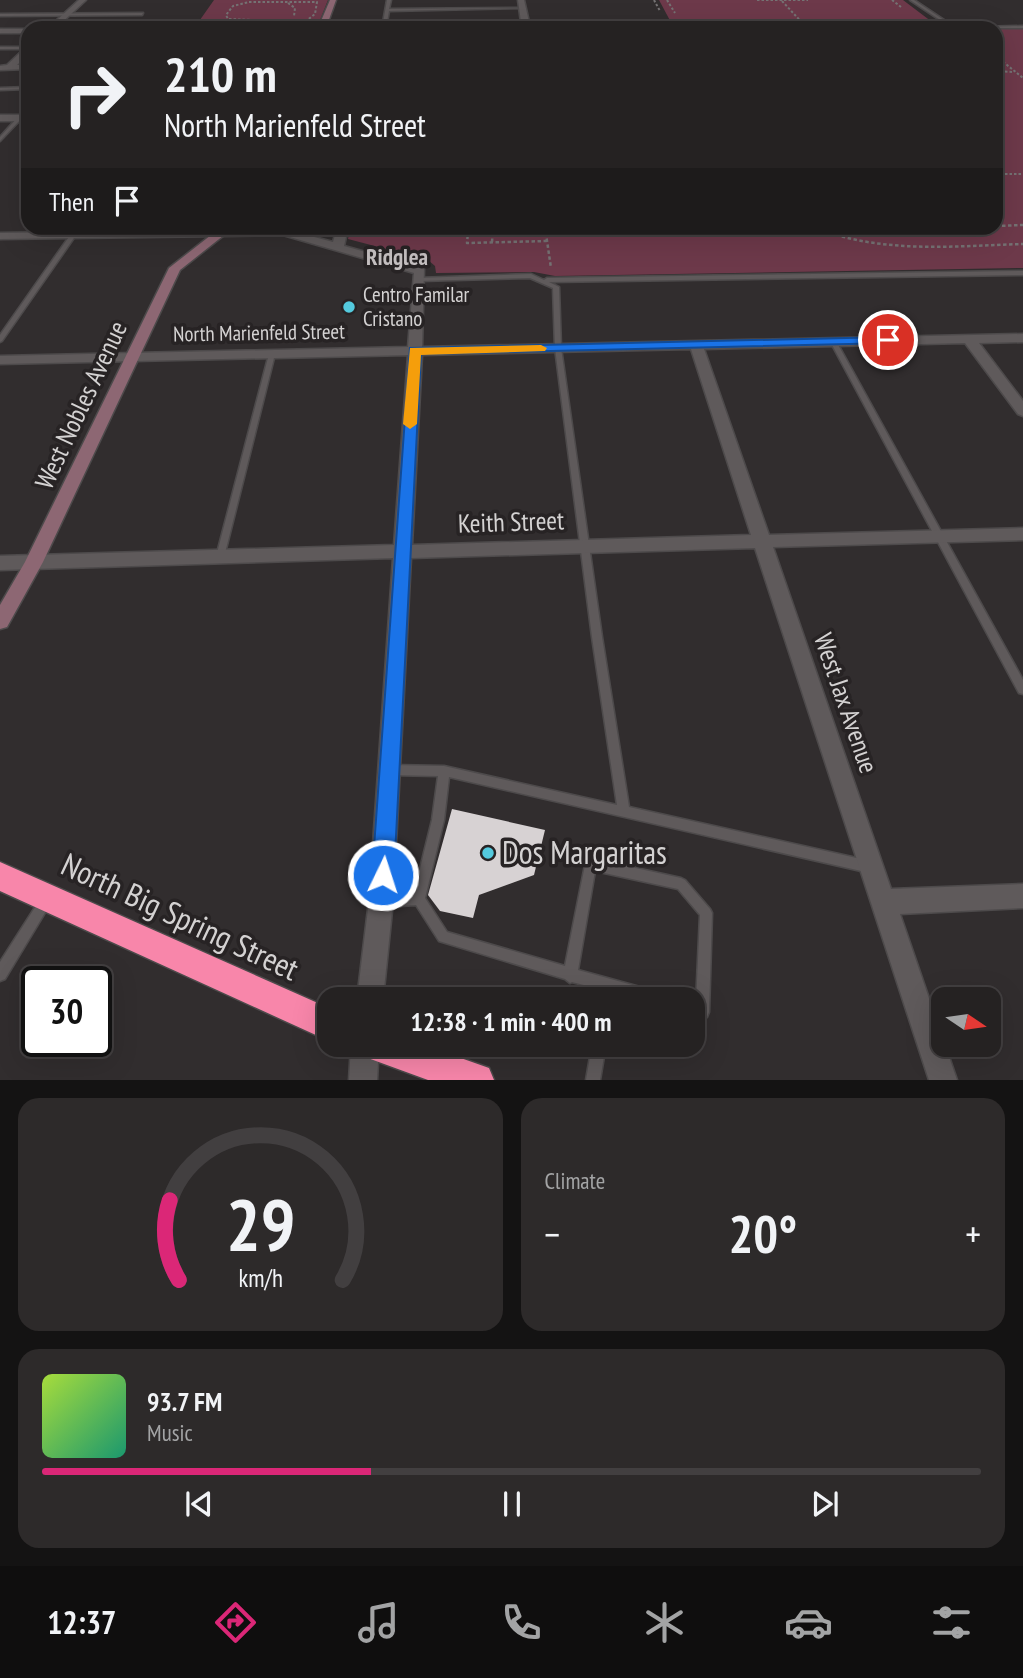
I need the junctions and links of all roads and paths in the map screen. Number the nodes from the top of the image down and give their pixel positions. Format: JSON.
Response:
{"nodes":[{"id":1,"x":83,"y":0,"type":"edge"},
{"id":2,"x":333,"y":0,"type":"edge"},
{"id":3,"x":389,"y":0,"type":"edge"},
{"id":4,"x":757,"y":0,"type":"edge"},
{"id":5,"x":808,"y":0,"type":"edge"},
{"id":6,"x":912,"y":0,"type":"edge"},
{"id":7,"x":782,"y":1,"type":"edge"},
{"id":8,"x":286,"y":2,"type":"edge"},
{"id":9,"x":521,"y":4,"type":"edge"},
{"id":10,"x":387,"y":10,"type":"junction"},
{"id":11,"x":142,"y":14,"type":"dead end"},
{"id":12,"x":0,"y":15,"type":"edge"},
{"id":13,"x":68,"y":15,"type":"junction"},
{"id":14,"x":61,"y":21,"type":"edge"},
{"id":15,"x":233,"y":21,"type":"edge"},
{"id":16,"x":288,"y":21,"type":"edge"},
{"id":17,"x":303,"y":21,"type":"edge"},
{"id":18,"x":325,"y":21,"type":"edge"},
{"id":19,"x":385,"y":21,"type":"edge"},
{"id":20,"x":801,"y":21,"type":"edge"},
{"id":21,"x":939,"y":21,"type":"edge"},
{"id":22,"x":1003,"y":27,"type":"edge"},
{"id":23,"x":1023,"y":27,"type":"edge"},
{"id":24,"x":0,"y":31,"type":"edge"},
{"id":25,"x":21,"y":31,"type":"edge"},
{"id":26,"x":0,"y":48,"type":"edge"},
{"id":27,"x":21,"y":49,"type":"edge"},
{"id":28,"x":21,"y":54,"type":"edge"},
{"id":29,"x":1003,"y":62,"type":"edge"},
{"id":30,"x":5,"y":67,"type":"edge"},
{"id":31,"x":1023,"y":70,"type":"edge"},
{"id":32,"x":1003,"y":71,"type":"edge"},
{"id":33,"x":1013,"y":71,"type":"junction"},
{"id":34,"x":1023,"y":78,"type":"edge"},
{"id":35,"x":21,"y":88,"type":"edge"},
{"id":36,"x":0,"y":89,"type":"edge"},
{"id":37,"x":0,"y":118,"type":"edge"},
{"id":38,"x":21,"y":118,"type":"edge"},
{"id":39,"x":21,"y":121,"type":"edge"},
{"id":40,"x":0,"y":140,"type":"edge"},
{"id":41,"x":1003,"y":174,"type":"edge"},
{"id":42,"x":1023,"y":174,"type":"edge"},
{"id":43,"x":1023,"y":225,"type":"edge"},
{"id":44,"x":1003,"y":226,"type":"edge"},
{"id":45,"x":21,"y":231,"type":"edge"},
{"id":46,"x":18,"y":235,"type":"junction"},
{"id":47,"x":73,"y":235,"type":"joint"},
{"id":48,"x":216,"y":235,"type":"edge"},
{"id":49,"x":295,"y":235,"type":"edge"},
{"id":50,"x":341,"y":235,"type":"edge"},
{"id":51,"x":468,"y":235,"type":"edge"},
{"id":52,"x":492,"y":235,"type":"edge"},
{"id":53,"x":546,"y":235,"type":"edge"},
{"id":54,"x":841,"y":235,"type":"edge"},
{"id":55,"x":0,"y":236,"type":"edge"},
{"id":56,"x":547,"y":241,"type":"junction"},
{"id":57,"x":492,"y":242,"type":"junction"},
{"id":58,"x":1023,"y":244,"type":"edge"},
{"id":59,"x":338,"y":247,"type":"junction"},
{"id":60,"x":1023,"y":273,"type":"edge"},
{"id":61,"x":420,"y":275,"type":"junction"},
{"id":62,"x":549,"y":277,"type":"junction"},
{"id":63,"x":1023,"y":338,"type":"edge"},
{"id":64,"x":969,"y":339,"type":"junction"},
{"id":65,"x":0,"y":340,"type":"edge"},
{"id":66,"x":833,"y":341,"type":"junction"},
{"id":67,"x":696,"y":345,"type":"junction"},
{"id":68,"x":558,"y":348,"type":"junction"},
{"id":69,"x":415,"y":351,"type":"junction"},
{"id":70,"x":272,"y":354,"type":"junction"},
{"id":71,"x":130,"y":357,"type":"junction"},
{"id":72,"x":0,"y":360,"type":"edge"},
{"id":73,"x":1023,"y":411,"type":"edge"},
{"id":74,"x":1023,"y":534,"type":"edge"},
{"id":75,"x":941,"y":537,"type":"junction"},
{"id":76,"x":762,"y":542,"type":"junction"},
{"id":77,"x":585,"y":547,"type":"junction"},
{"id":78,"x":402,"y":551,"type":"junction"},
{"id":79,"x":220,"y":557,"type":"junction"},
{"id":80,"x":34,"y":562,"type":"junction"},
{"id":81,"x":0,"y":563,"type":"edge"},
{"id":82,"x":0,"y":622,"type":"edge"},
{"id":83,"x":1023,"y":690,"type":"edge"},
{"id":84,"x":390,"y":771,"type":"junction"},
{"id":85,"x":444,"y":771,"type":"junction"},
{"id":86,"x":624,"y":812,"type":"junction"},
{"id":87,"x":872,"y":867,"type":"junction"},
{"id":88,"x":0,"y":876,"type":"edge"},
{"id":89,"x":1023,"y":896,"type":"edge"},
{"id":90,"x":48,"y":898,"type":"junction"},
{"id":91,"x":419,"y":899,"type":"junction"},
{"id":92,"x":381,"y":901,"type":"junction"},
{"id":93,"x":883,"y":902,"type":"junction"},
{"id":94,"x":0,"y":974,"type":"edge"},
{"id":95,"x":570,"y":976,"type":"junction"},
{"id":96,"x":371,"y":987,"type":"edge"},
{"id":97,"x":595,"y":987,"type":"edge"},
{"id":98,"x":703,"y":987,"type":"edge"},
{"id":99,"x":317,"y":1020,"type":"edge"},
{"id":100,"x":364,"y":1057,"type":"edge"},
{"id":101,"x":411,"y":1057,"type":"edge"},
{"id":102,"x":597,"y":1057,"type":"edge"},
{"id":103,"x":363,"y":1080,"type":"edge"},
{"id":104,"x":477,"y":1080,"type":"edge"},
{"id":105,"x":593,"y":1080,"type":"edge"},
{"id":106,"x":943,"y":1080,"type":"edge"}],
"edges":[{"from":1,"to":13,"type":"street"},
{"from":2,"to":18,"type":"street"},
{"from":3,"to":10,"type":"lane"},
{"from":4,"to":7,"type":"path"},
{"from":5,"to":7,"type":"path"},
{"from":6,"to":21,"type":"lane"},
{"from":7,"to":20,"type":"path"},
{"from":8,"to":15,"type":"path"},
{"from":8,"to":16,"type":"path"},
{"from":8,"to":17,"type":"path"},
{"from":9,"to":10,"type":"lane"},
{"from":10,"to":19,"type":"lane"},
{"from":11,"to":13,"type":"lane"},
{"from":12,"to":13,"type":"lane"},
{"from":13,"to":14,"type":"street"},
{"from":22,"to":23,"type":"lane"},
{"from":24,"to":25,"type":"street"},
{"from":26,"to":27,"type":"lane"},
{"from":28,"to":30,"type":"street"},
{"from":29,"to":33,"type":"path"},
{"from":31,"to":33,"type":"path"},
{"from":32,"to":33,"type":"path"},
{"from":33,"to":34,"type":"path"},
{"from":35,"to":36,"type":"lane"},
{"from":37,"to":38,"type":"street"},
{"from":39,"to":40,"type":"lane"},
{"from":41,"to":42,"type":"path"},
{"from":43,"to":44,"type":"path"},
{"from":45,"to":46,"type":"street"},
{"from":46,"to":47,"type":"street"},
{"from":46,"to":55,"type":"street"},
{"from":47,"to":65,"type":"lane"},
{"from":48,"to":71,"type":"street","name":"West Nobles Avenue"},
{"from":49,"to":59,"type":"street"},
{"from":50,"to":59,"type":"street"},
{"from":51,"to":57,"type":"path"},
{"from":52,"to":57,"type":"path"},
{"from":53,"to":56,"type":"path"},
{"from":54,"to":58,"type":"path"},
{"from":56,"to":57,"type":"path"},
{"from":56,"to":62,"type":"path"},
{"from":59,"to":61,"type":"street"},
{"from":60,"to":62,"type":"lane"},
{"from":61,"to":62,"type":"lane"},
{"from":61,"to":69,"type":"street"},
{"from":62,"to":68,"type":"lane"},
{"from":63,"to":64,"type":"street","name":"North Marienfeld Street"},
{"from":64,"to":66,"type":"street","name":"North Marienfeld Street"},
{"from":64,"to":73,"type":"street"},
{"from":66,"to":67,"type":"street","name":"North Marienfeld Street"},
{"from":66,"to":75,"type":"lane"},
{"from":67,"to":68,"type":"street","name":"North Marienfeld Street"},
{"from":67,"to":76,"type":"street","name":"West Jax Avenue"},
{"from":68,"to":69,"type":"street","name":"North Marienfeld Street"},
{"from":68,"to":77,"type":"lane"},
{"from":69,"to":70,"type":"street","name":"North Marienfeld Street"},
{"from":69,"to":78,"type":"street"},
{"from":70,"to":71,"type":"street","name":"North Marienfeld Street"},
{"from":70,"to":79,"type":"lane"},
{"from":71,"to":72,"type":"street","name":"North Marienfeld Street"},
{"from":71,"to":80,"type":"street","name":"West Nobles Avenue"},
{"from":74,"to":75,"type":"street","name":"Keith Street"},
{"from":75,"to":76,"type":"street","name":"Keith Street"},
{"from":75,"to":83,"type":"lane"},
{"from":76,"to":77,"type":"street","name":"Keith Street"},
{"from":76,"to":87,"type":"street","name":"West Jax Avenue"},
{"from":77,"to":78,"type":"street","name":"Keith Street"},
{"from":77,"to":86,"type":"lane"},
{"from":78,"to":79,"type":"street","name":"Keith Street"},
{"from":78,"to":84,"type":"street"},
{"from":79,"to":80,"type":"street","name":"Keith Street"},
{"from":80,"to":81,"type":"street","name":"Keith Street"},
{"from":80,"to":82,"type":"street","name":"West Nobles Avenue"},
{"from":84,"to":85,"type":"lane"},
{"from":84,"to":92,"type":"street"},
{"from":85,"to":86,"type":"lane"},
{"from":85,"to":91,"type":"lane"},
{"from":86,"to":87,"type":"lane"},
{"from":87,"to":93,"type":"street","name":"West Jax Avenue"},
{"from":88,"to":90,"type":"highway","name":"North Big Spring Street"},
{"from":89,"to":93,"type":"street"},
{"from":90,"to":94,"type":"lane"},
{"from":90,"to":99,"type":"highway","name":"North Big Spring Street"},
{"from":91,"to":92,"type":"lane"},
{"from":91,"to":95,"type":"lane"},
{"from":92,"to":96,"type":"street"},
{"from":93,"to":106,"type":"street","name":"West Jax Avenue"},
{"from":95,"to":97,"type":"lane"},
{"from":95,"to":98,"type":"lane"},
{"from":100,"to":103,"type":"street"},
{"from":101,"to":104,"type":"highway"},
{"from":102,"to":105,"type":"lane"}]}
